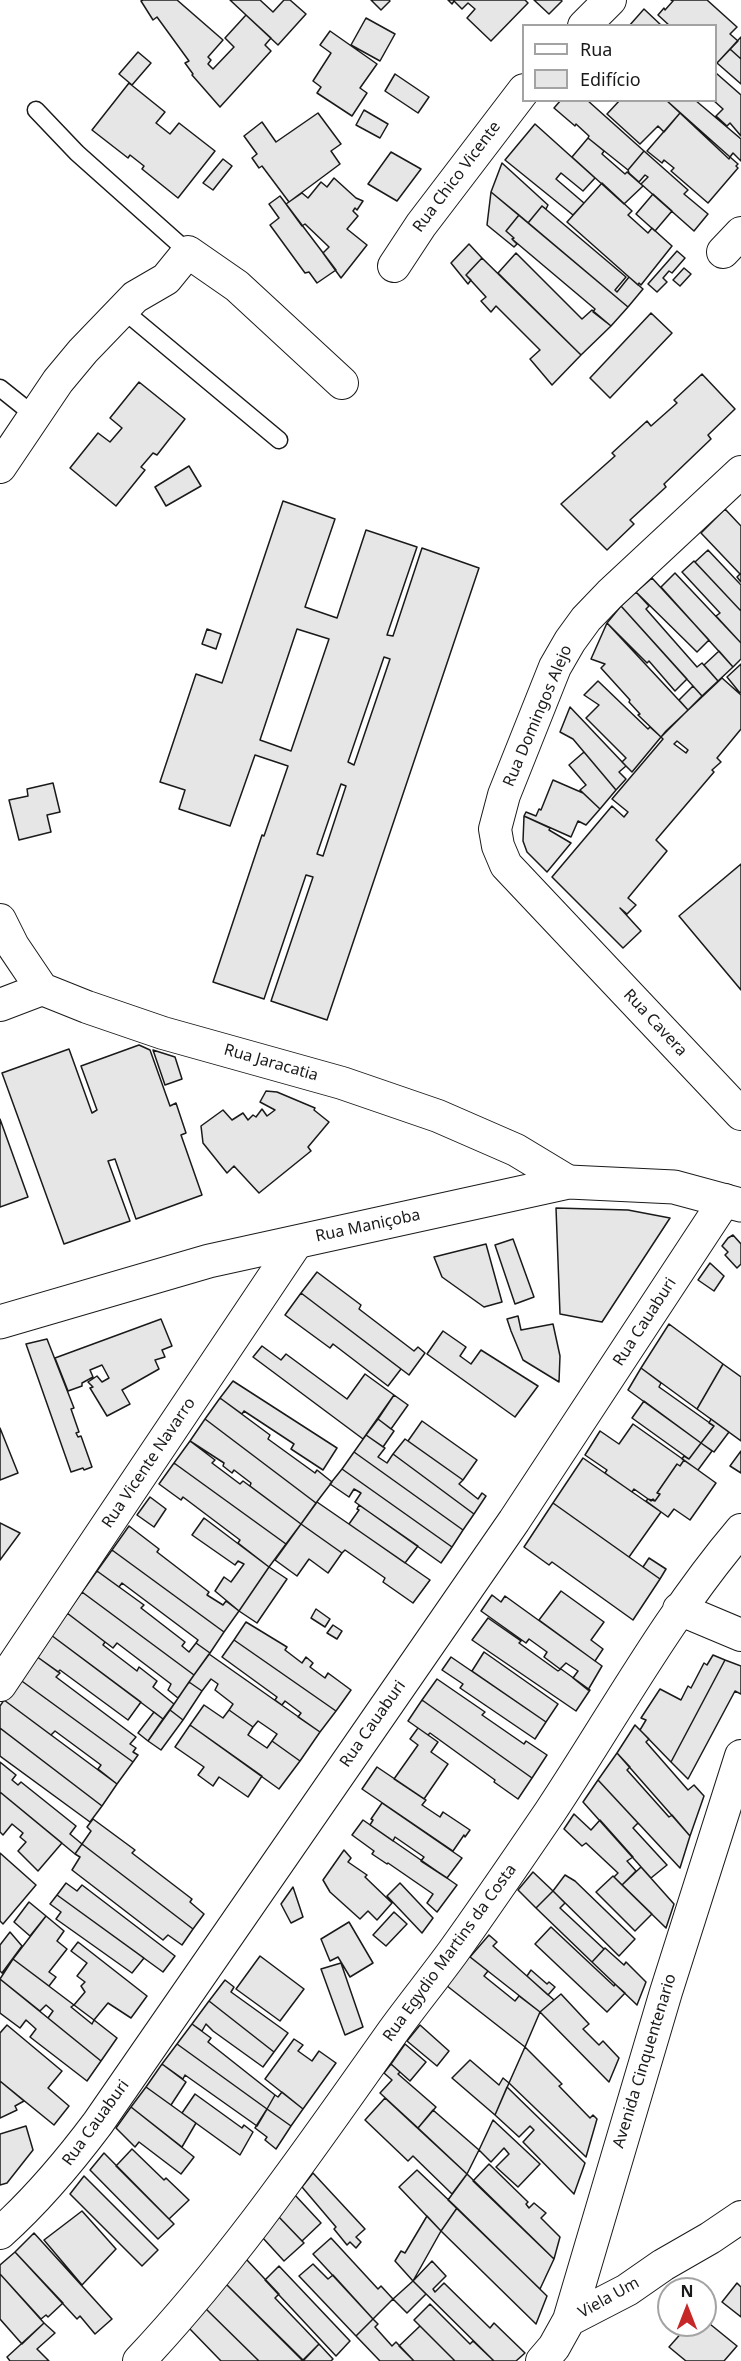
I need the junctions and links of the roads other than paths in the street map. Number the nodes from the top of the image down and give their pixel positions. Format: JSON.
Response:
{"nodes":[{"id":1,"x":610,"y":0,"type":"edge"},
{"id":2,"x":586,"y":24,"type":"edge"},
{"id":3,"x":522,"y":93,"type":"edge"},
{"id":4,"x":36,"y":110,"type":"dead end"},
{"id":5,"x":188,"y":252,"type":"junction"},
{"id":6,"x":394,"y":266,"type":"dead end"},
{"id":7,"x":123,"y":310,"type":"junction"},
{"id":8,"x":342,"y":383,"type":"dead end"},
{"id":9,"x":0,"y":388,"type":"edge"},
{"id":10,"x":35,"y":416,"type":"junction"},
{"id":11,"x":279,"y":441,"type":"dead end"},
{"id":12,"x":0,"y":467,"type":"edge"},
{"id":13,"x":741,"y":472,"type":"edge"},
{"id":14,"x":0,"y":920,"type":"edge"},
{"id":15,"x":569,"y":932,"type":"joint"},
{"id":16,"x":42,"y":988,"type":"junction"},
{"id":17,"x":0,"y":1005,"type":"edge"},
{"id":18,"x":741,"y":1114,"type":"edge"},
{"id":19,"x":569,"y":1182,"type":"junction"},
{"id":20,"x":733,"y":1202,"type":"edge"},
{"id":21,"x":297,"y":1242,"type":"junction"},
{"id":22,"x":0,"y":1322,"type":"edge"},
{"id":23,"x":741,"y":1530,"type":"edge"},
{"id":24,"x":679,"y":1609,"type":"junction"},
{"id":25,"x":741,"y":1635,"type":"edge"},
{"id":26,"x":0,"y":1685,"type":"edge"},
{"id":27,"x":741,"y":1756,"type":"edge"},
{"id":28,"x":741,"y":2217,"type":"edge"},
{"id":29,"x":0,"y":2233,"type":"edge"},
{"id":30,"x":569,"y":2320,"type":"junction"},
{"id":31,"x":139,"y":2361,"type":"edge"},
{"id":32,"x":542,"y":2361,"type":"edge"}],
"edges":[{"from":1,"to":2,"type":"street"},
{"from":3,"to":6,"type":"street","name":"Rua Chico Vicente"},
{"from":4,"to":5,"type":"lane"},
{"from":5,"to":7,"type":"street"},
{"from":5,"to":8,"type":"street"},
{"from":7,"to":10,"type":"street"},
{"from":7,"to":11,"type":"lane"},
{"from":9,"to":10,"type":"lane"},
{"from":10,"to":12,"type":"street"},
{"from":13,"to":15,"type":"street","name":"Rua Domingos Alejo"},
{"from":14,"to":16,"type":"street"},
{"from":15,"to":18,"type":"street","name":"Rua Cavera"},
{"from":16,"to":17,"type":"street"},
{"from":16,"to":19,"type":"street","name":"Rua Jaracatia"},
{"from":19,"to":20,"type":"street","name":"Rua Maniçoba"},
{"from":19,"to":21,"type":"street","name":"Rua Maniçoba"},
{"from":20,"to":29,"type":"street","name":"Rua Cauaburi"},
{"from":21,"to":22,"type":"street","name":"Rua Maniçoba"},
{"from":21,"to":26,"type":"street","name":"Rua Vicente Navarro"},
{"from":23,"to":24,"type":"street","name":"Rua Egydio Martins da Costa"},
{"from":24,"to":25,"type":"street"},
{"from":24,"to":31,"type":"street","name":"Rua Egydio Martins da Costa"},
{"from":27,"to":30,"type":"street","name":"Avenida Cinquentenario"},
{"from":28,"to":30,"type":"street","name":"Viela Um"},
{"from":30,"to":32,"type":"street","name":"Avenida Cinquentenario"}]}
